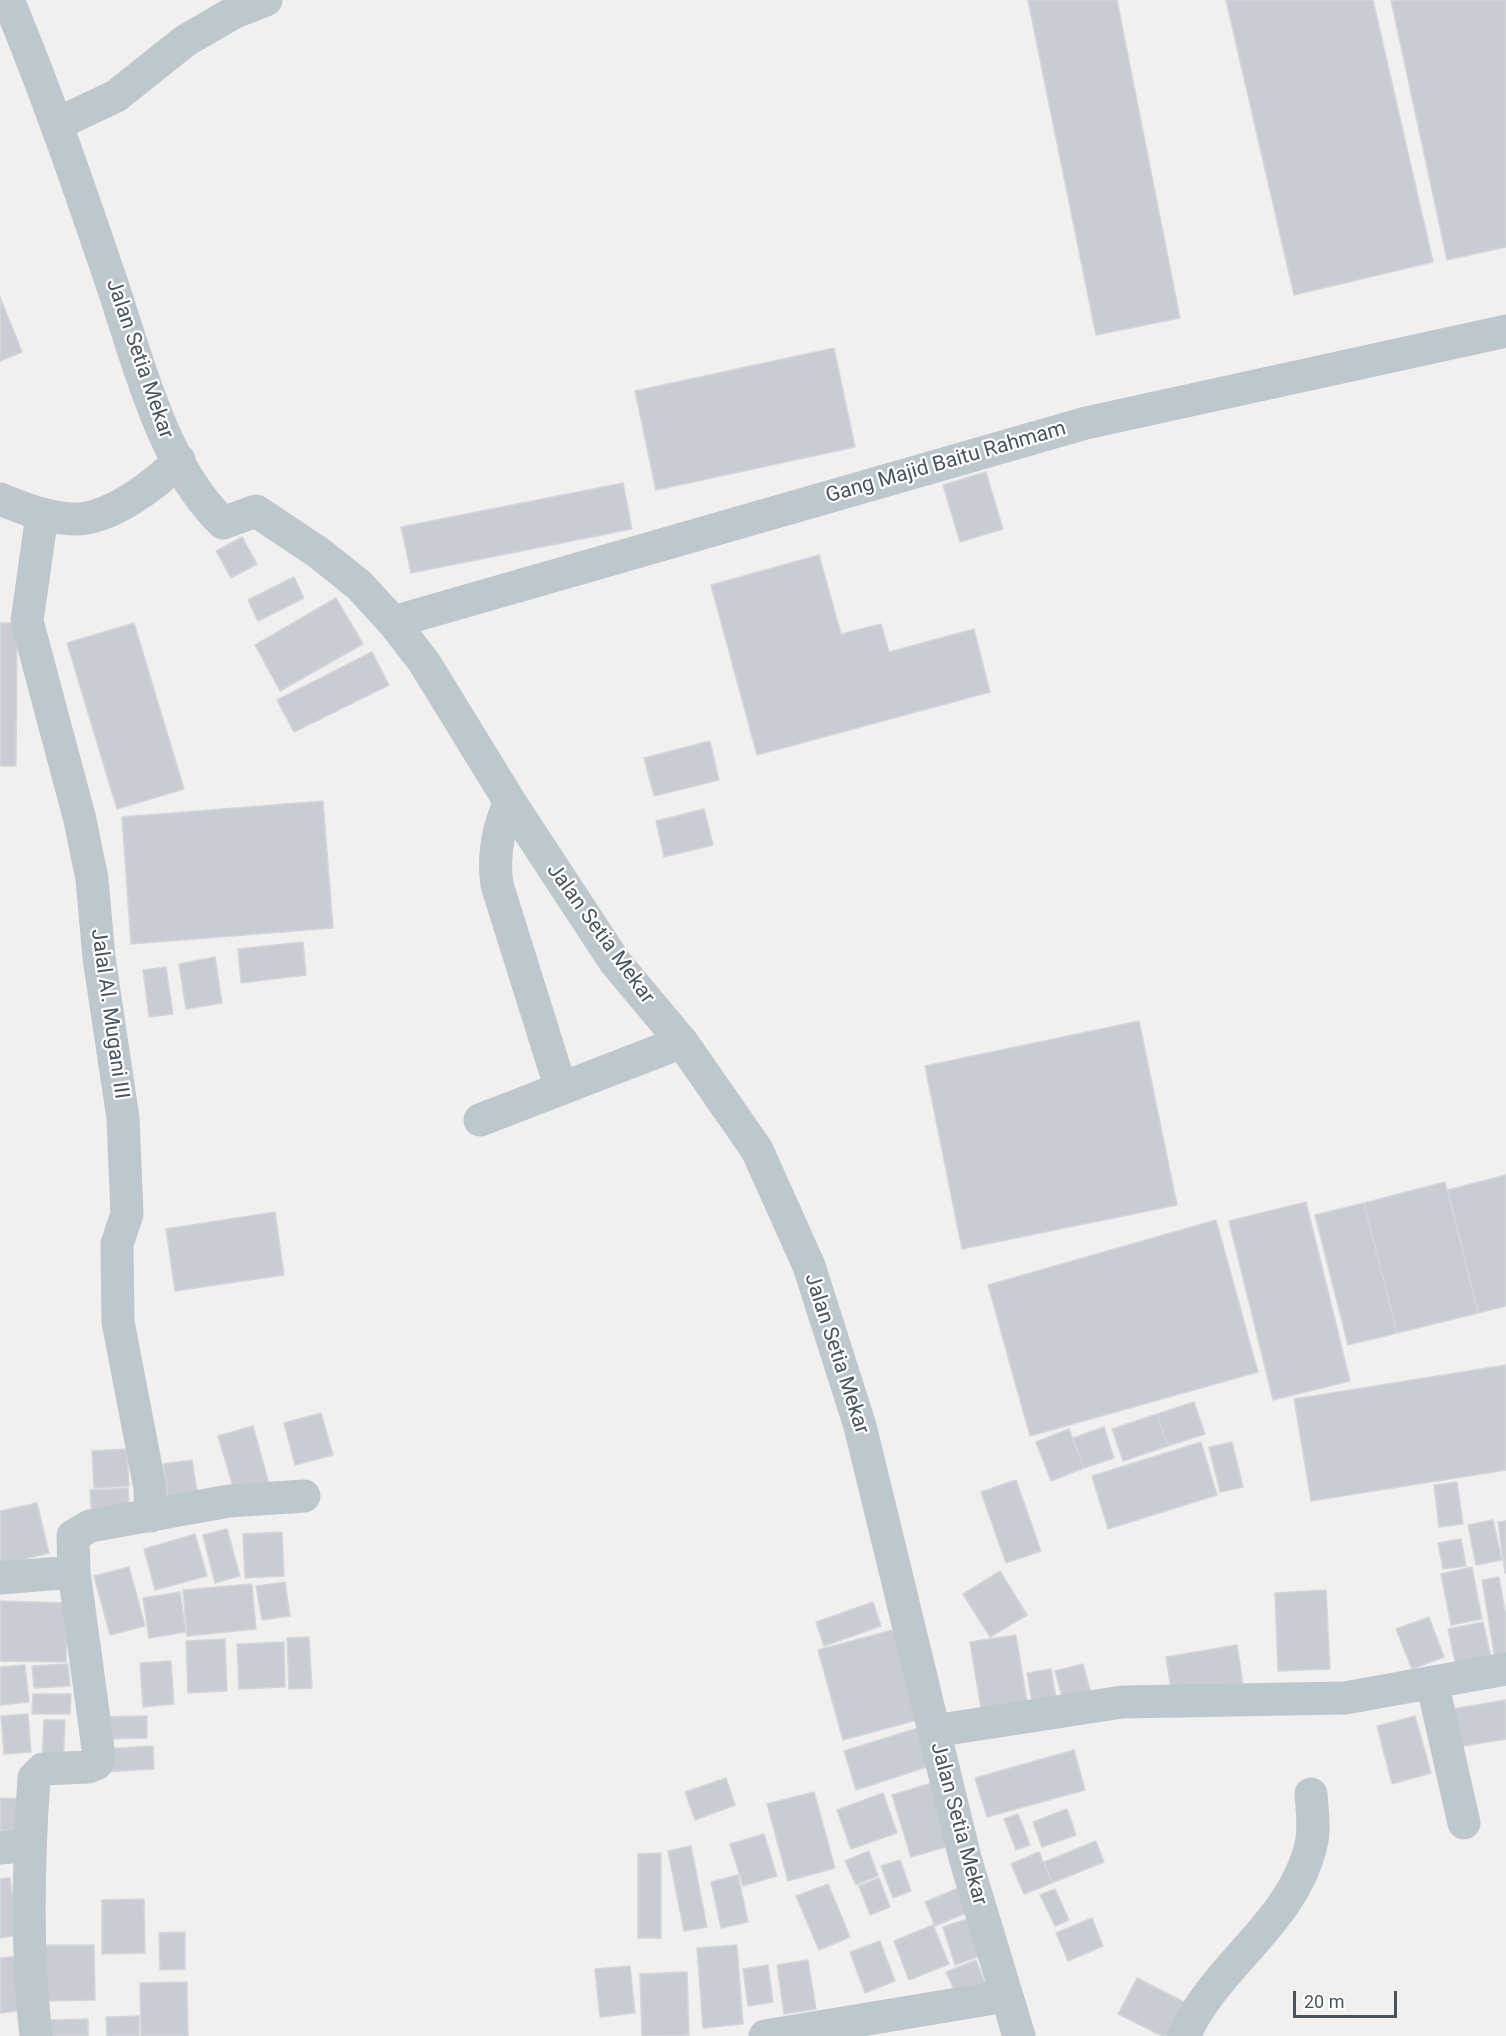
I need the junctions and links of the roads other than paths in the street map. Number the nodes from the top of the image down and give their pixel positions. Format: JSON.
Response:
{"nodes":[{"id":1,"x":266,"y":0,"type":"edge"},
{"id":2,"x":8,"y":13,"type":"edge"},
{"id":3,"x":57,"y":124,"type":"junction"},
{"id":4,"x":1506,"y":331,"type":"edge"},
{"id":5,"x":179,"y":460,"type":"junction"},
{"id":6,"x":0,"y":500,"type":"edge"},
{"id":7,"x":42,"y":515,"type":"junction"},
{"id":8,"x":393,"y":622,"type":"junction"},
{"id":9,"x":510,"y":802,"type":"junction"},
{"id":10,"x":682,"y":1042,"type":"junction"},
{"id":11,"x":561,"y":1089,"type":"junction"},
{"id":12,"x":480,"y":1120,"type":"dead end"},
{"id":13,"x":304,"y":1496,"type":"dead end"},
{"id":14,"x":151,"y":1516,"type":"junction"},
{"id":15,"x":74,"y":1572,"type":"junction"},
{"id":16,"x":0,"y":1578,"type":"edge"},
{"id":17,"x":1506,"y":1669,"type":"edge"},
{"id":18,"x":1432,"y":1682,"type":"junction"},
{"id":19,"x":934,"y":1731,"type":"junction"},
{"id":20,"x":1311,"y":1794,"type":"dead end"},
{"id":21,"x":1464,"y":1823,"type":"dead end"},
{"id":22,"x":15,"y":1846,"type":"edge"},
{"id":23,"x":1006,"y":1996,"type":"junction"},
{"id":24,"x":36,"y":2036,"type":"edge"},
{"id":25,"x":765,"y":2036,"type":"edge"},
{"id":26,"x":1019,"y":2036,"type":"edge"},
{"id":27,"x":1184,"y":2036,"type":"edge"}],
"edges":[{"from":1,"to":3,"type":"street"},
{"from":2,"to":3,"type":"street","name":"Jalan Setia Mekar"},
{"from":3,"to":5,"type":"street","name":"Jalan Setia Mekar"},
{"from":4,"to":8,"type":"street","name":"Gang Majid Baitu Rahmam"},
{"from":5,"to":7,"type":"street"},
{"from":5,"to":8,"type":"street","name":"Jalan Setia Mekar"},
{"from":6,"to":7,"type":"street"},
{"from":7,"to":14,"type":"street","name":"Jalal Al. Mugani III"},
{"from":8,"to":9,"type":"street","name":"Jalan Setia Mekar"},
{"from":9,"to":10,"type":"street","name":"Jalan Setia Mekar"},
{"from":9,"to":11,"type":"street"},
{"from":10,"to":11,"type":"street"},
{"from":10,"to":19,"type":"street","name":"Jalan Setia Mekar"},
{"from":11,"to":12,"type":"street"},
{"from":13,"to":14,"type":"street"},
{"from":14,"to":15,"type":"street"},
{"from":15,"to":16,"type":"street"},
{"from":15,"to":22,"type":"street"},
{"from":17,"to":18,"type":"street"},
{"from":18,"to":19,"type":"street"},
{"from":18,"to":21,"type":"street"},
{"from":19,"to":23,"type":"street","name":"Jalan Setia Mekar"},
{"from":20,"to":27,"type":"street"},
{"from":22,"to":24,"type":"street"},
{"from":23,"to":25,"type":"street"},
{"from":23,"to":26,"type":"street","name":"Jalan Setia Mekar"}]}
